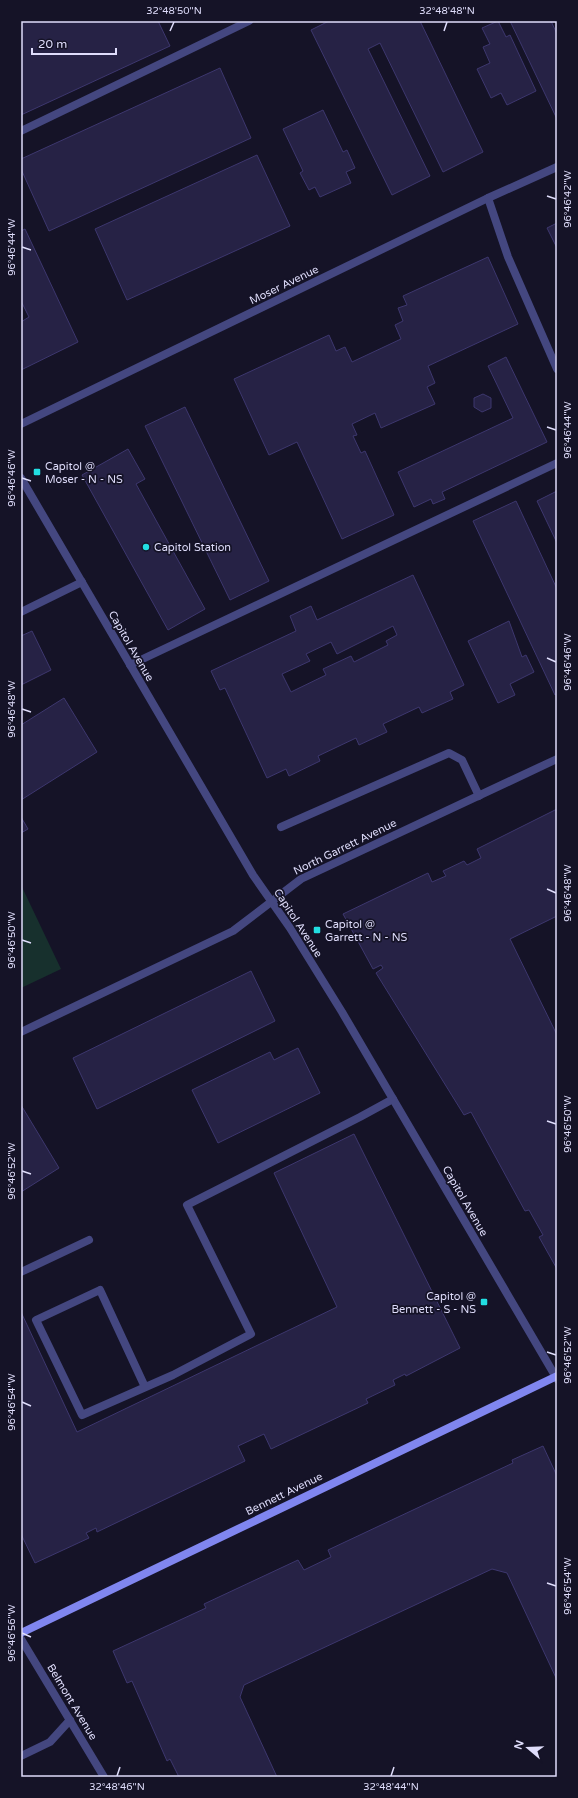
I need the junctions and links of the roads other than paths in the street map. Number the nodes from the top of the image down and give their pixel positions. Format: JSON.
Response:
{"nodes":[{"id":1,"x":249,"y":21,"type":"edge"},
{"id":2,"x":21,"y":131,"type":"edge"},
{"id":3,"x":557,"y":167,"type":"edge"},
{"id":4,"x":488,"y":198,"type":"junction"},
{"id":5,"x":557,"y":369,"type":"edge"},
{"id":6,"x":21,"y":424,"type":"edge"},
{"id":7,"x":557,"y":463,"type":"edge"},
{"id":8,"x":21,"y":478,"type":"edge"},
{"id":9,"x":82,"y":582,"type":"junction"},
{"id":10,"x":21,"y":612,"type":"edge"},
{"id":11,"x":130,"y":665,"type":"junction"},
{"id":12,"x":557,"y":759,"type":"edge"},
{"id":13,"x":480,"y":796,"type":"junction"},
{"id":14,"x":281,"y":827,"type":"dead end"},
{"id":15,"x":271,"y":901,"type":"junction"},
{"id":16,"x":21,"y":1032,"type":"edge"},
{"id":17,"x":393,"y":1099,"type":"junction"},
{"id":18,"x":89,"y":1240,"type":"dead end"},
{"id":19,"x":21,"y":1272,"type":"edge"},
{"id":20,"x":557,"y":1377,"type":"edge"},
{"id":21,"x":145,"y":1387,"type":"junction"},
{"id":22,"x":21,"y":1632,"type":"edge"},
{"id":23,"x":21,"y":1639,"type":"edge"},
{"id":24,"x":70,"y":1720,"type":"junction"},
{"id":25,"x":21,"y":1756,"type":"edge"},
{"id":26,"x":104,"y":1777,"type":"edge"}],
"edges":[{"from":1,"to":2,"type":"street"},
{"from":3,"to":4,"type":"street","name":"Moser Avenue"},
{"from":4,"to":5,"type":"street"},
{"from":4,"to":6,"type":"street","name":"Moser Avenue"},
{"from":7,"to":11,"type":"street"},
{"from":8,"to":9,"type":"street","name":"Capitol Avenue"},
{"from":9,"to":10,"type":"street"},
{"from":9,"to":11,"type":"street","name":"Capitol Avenue"},
{"from":11,"to":15,"type":"street","name":"Capitol Avenue"},
{"from":12,"to":13,"type":"street","name":"North Garrett Avenue"},
{"from":13,"to":14,"type":"street"},
{"from":13,"to":15,"type":"street","name":"North Garrett Avenue"},
{"from":15,"to":16,"type":"street","name":"North Garrett Avenue"},
{"from":15,"to":17,"type":"street","name":"Capitol Avenue"},
{"from":17,"to":20,"type":"street","name":"Capitol Avenue"},
{"from":17,"to":21,"type":"street"},
{"from":18,"to":19,"type":"street"},
{"from":20,"to":22,"type":"street","name":"Bennett Avenue"},
{"from":21,"to":21,"type":"street"},
{"from":23,"to":24,"type":"street","name":"Belmont Avenue"},
{"from":24,"to":25,"type":"street"},
{"from":24,"to":26,"type":"street","name":"Belmont Avenue"}]}
